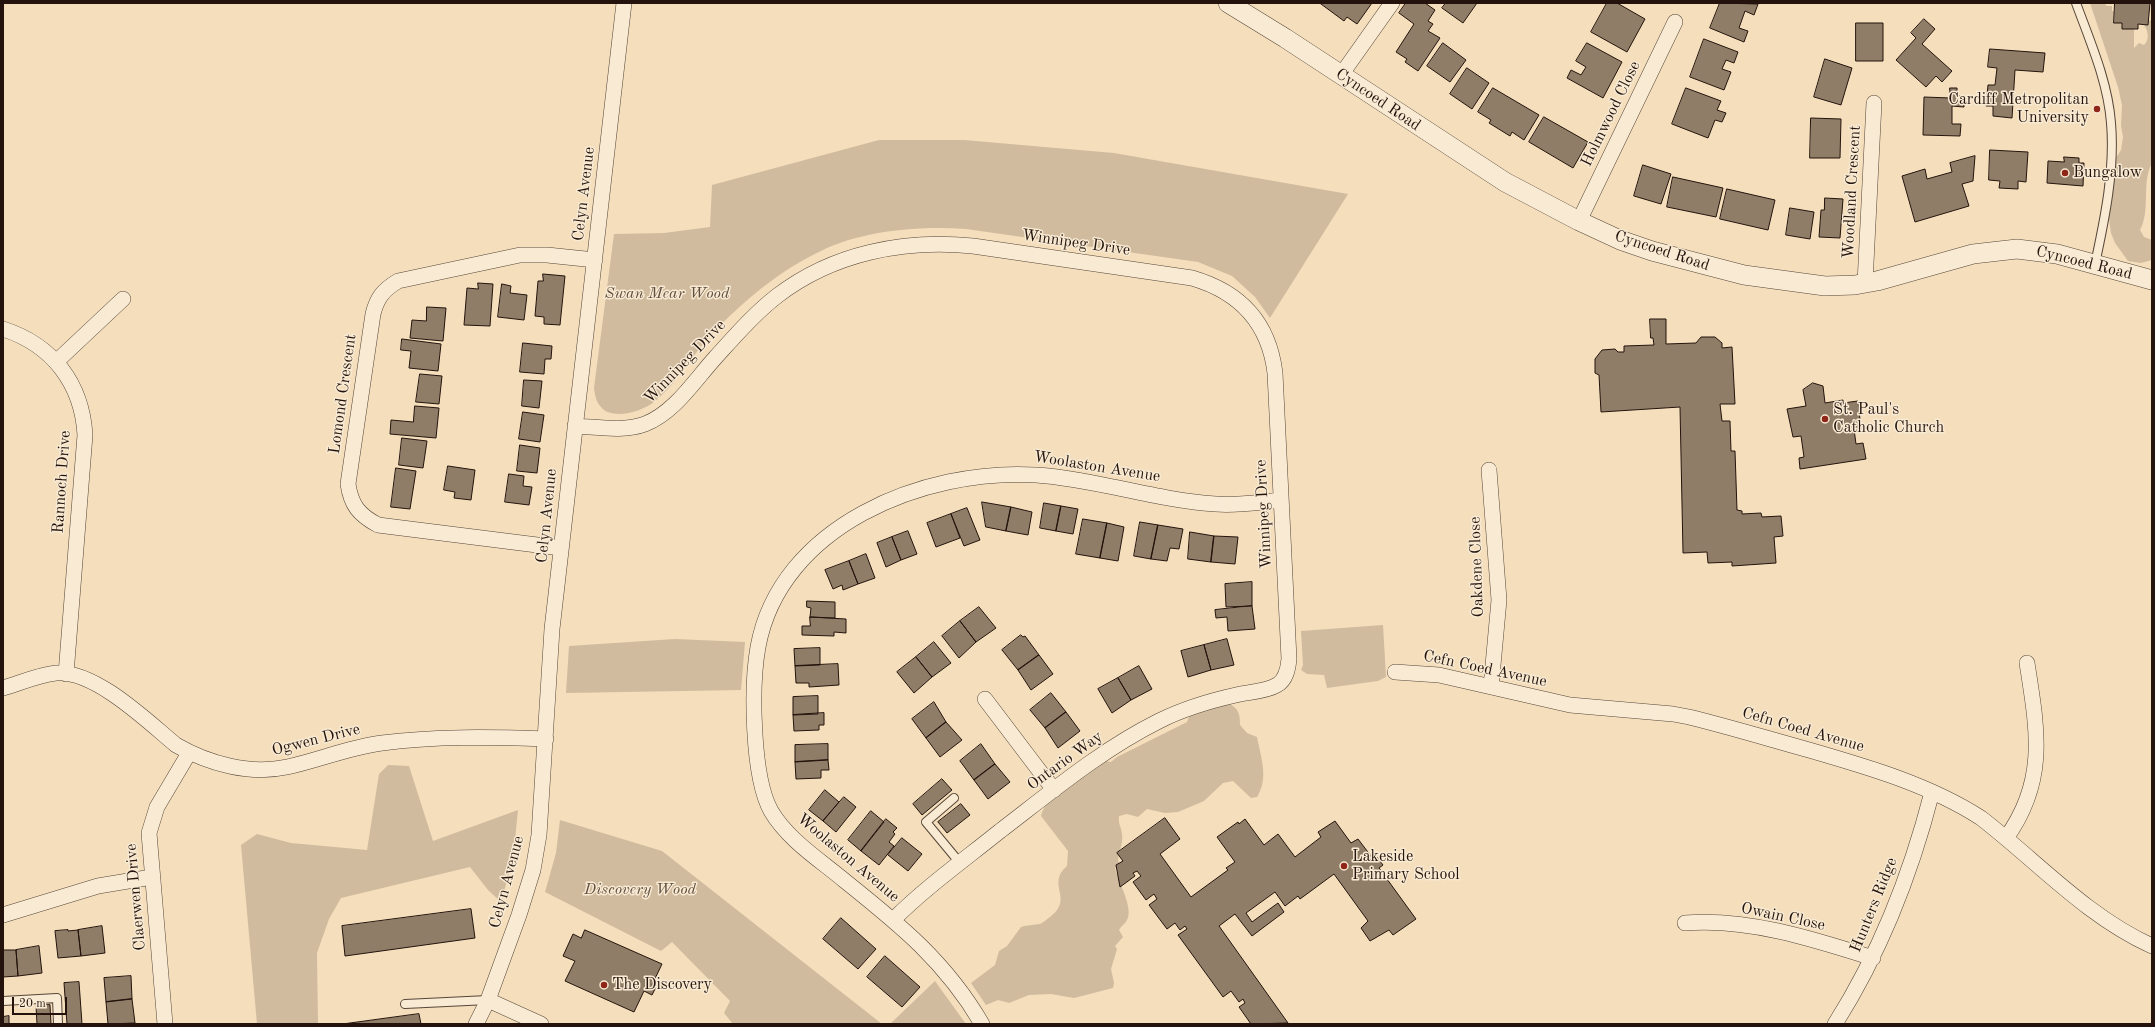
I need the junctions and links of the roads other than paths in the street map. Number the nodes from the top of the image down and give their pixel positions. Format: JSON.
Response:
{"nodes":[{"id":1,"x":624,"y":3,"type":"edge"},
{"id":2,"x":1228,"y":3,"type":"edge"},
{"id":3,"x":1392,"y":3,"type":"edge"},
{"id":4,"x":2076,"y":3,"type":"edge"},
{"id":5,"x":1675,"y":22,"type":"dead end"},
{"id":6,"x":1341,"y":74,"type":"junction"},
{"id":7,"x":1874,"y":103,"type":"dead end"},
{"id":8,"x":1579,"y":222,"type":"junction"},
{"id":9,"x":594,"y":260,"type":"junction"},
{"id":10,"x":2095,"y":264,"type":"junction"},
{"id":11,"x":2152,"y":280,"type":"edge"},
{"id":12,"x":1865,"y":283,"type":"junction"},
{"id":13,"x":123,"y":299,"type":"dead end"},
{"id":14,"x":3,"y":329,"type":"edge"},
{"id":15,"x":56,"y":362,"type":"junction"},
{"id":16,"x":575,"y":426,"type":"junction"},
{"id":17,"x":1489,"y":470,"type":"dead end"},
{"id":18,"x":1280,"y":500,"type":"junction"},
{"id":19,"x":561,"y":548,"type":"junction"},
{"id":20,"x":2027,"y":663,"type":"dead end"},
{"id":21,"x":1395,"y":672,"type":"dead end"},
{"id":22,"x":66,"y":674,"type":"junction"},
{"id":23,"x":1283,"y":679,"type":"joint"},
{"id":24,"x":1491,"y":687,"type":"junction"},
{"id":25,"x":3,"y":688,"type":"edge"},
{"id":26,"x":985,"y":699,"type":"dead end"},
{"id":27,"x":546,"y":739,"type":"junction"},
{"id":28,"x":189,"y":753,"type":"junction"},
{"id":29,"x":1054,"y":790,"type":"junction"},
{"id":30,"x":1932,"y":792,"type":"junction"},
{"id":31,"x":954,"y":798,"type":"dead end"},
{"id":32,"x":2006,"y":838,"type":"junction"},
{"id":33,"x":960,"y":863,"type":"junction"},
{"id":34,"x":152,"y":877,"type":"junction"},
{"id":35,"x":3,"y":915,"type":"edge"},
{"id":36,"x":893,"y":920,"type":"junction"},
{"id":37,"x":1685,"y":923,"type":"dead end"},
{"id":38,"x":2152,"y":946,"type":"edge"},
{"id":39,"x":1873,"y":958,"type":"junction"},
{"id":40,"x":488,"y":1000,"type":"junction"},
{"id":41,"x":3,"y":1001,"type":"edge"},
{"id":42,"x":405,"y":1004,"type":"dead end"},
{"id":43,"x":1843,"y":1022,"type":"edge"},
{"id":44,"x":58,"y":1024,"type":"edge"},
{"id":45,"x":165,"y":1024,"type":"edge"},
{"id":46,"x":476,"y":1024,"type":"edge"},
{"id":47,"x":541,"y":1024,"type":"edge"},
{"id":48,"x":982,"y":1024,"type":"edge"}],
"edges":[{"from":1,"to":9,"type":"street","name":"Celyn Avenue"},
{"from":2,"to":6,"type":"street","name":"Cyncoed Road"},
{"from":3,"to":6,"type":"street"},
{"from":4,"to":10,"type":"lane"},
{"from":5,"to":8,"type":"street","name":"Holmwood Close"},
{"from":6,"to":8,"type":"street","name":"Cyncoed Road"},
{"from":7,"to":12,"type":"street","name":"Woodland Crescent"},
{"from":8,"to":12,"type":"street","name":"Cyncoed Road"},
{"from":9,"to":16,"type":"street","name":"Celyn Avenue"},
{"from":9,"to":19,"type":"street","name":"Lomond Crescent"},
{"from":10,"to":11,"type":"street","name":"Cyncoed Road"},
{"from":10,"to":12,"type":"street","name":"Cyncoed Road"},
{"from":13,"to":15,"type":"street"},
{"from":14,"to":15,"type":"street","name":"Rannoch Drive"},
{"from":15,"to":22,"type":"street","name":"Rannoch Drive"},
{"from":16,"to":18,"type":"street","name":"Winnipeg Drive"},
{"from":16,"to":19,"type":"street","name":"Celyn Avenue"},
{"from":17,"to":24,"type":"street","name":"Oakdene Close"},
{"from":18,"to":23,"type":"street","name":"Winnipeg Drive"},
{"from":18,"to":36,"type":"street","name":"Woolaston Avenue"},
{"from":19,"to":27,"type":"street","name":"Celyn Avenue"},
{"from":20,"to":32,"type":"street"},
{"from":21,"to":24,"type":"street","name":"Cefn Coed Avenue"},
{"from":22,"to":25,"type":"street","name":"Ogwen Drive"},
{"from":22,"to":28,"type":"street","name":"Ogwen Drive"},
{"from":23,"to":29,"type":"street","name":"Ontario Way"},
{"from":24,"to":30,"type":"street","name":"Cefn Coed Avenue"},
{"from":26,"to":29,"type":"street"},
{"from":27,"to":28,"type":"street","name":"Ogwen Drive"},
{"from":27,"to":40,"type":"street","name":"Celyn Avenue"},
{"from":28,"to":34,"type":"street","name":"Claerwen Drive"},
{"from":29,"to":33,"type":"street","name":"Ontario Way"},
{"from":30,"to":32,"type":"street","name":"Cefn Coed Avenue"},
{"from":30,"to":39,"type":"street","name":"Hunters Ridge"},
{"from":31,"to":33,"type":"lane"},
{"from":32,"to":38,"type":"street","name":"Cefn Coed Avenue"},
{"from":33,"to":36,"type":"street","name":"Ontario Way"},
{"from":34,"to":35,"type":"street"},
{"from":34,"to":45,"type":"street","name":"Claerwen Drive"},
{"from":36,"to":48,"type":"street","name":"Woolaston Avenue"},
{"from":37,"to":39,"type":"street","name":"Owain Close"},
{"from":39,"to":43,"type":"street","name":"Hunters Ridge"},
{"from":40,"to":42,"type":"lane"},
{"from":40,"to":46,"type":"street","name":"Celyn Avenue"},
{"from":40,"to":47,"type":"street"},
{"from":41,"to":44,"type":"lane"}]}
